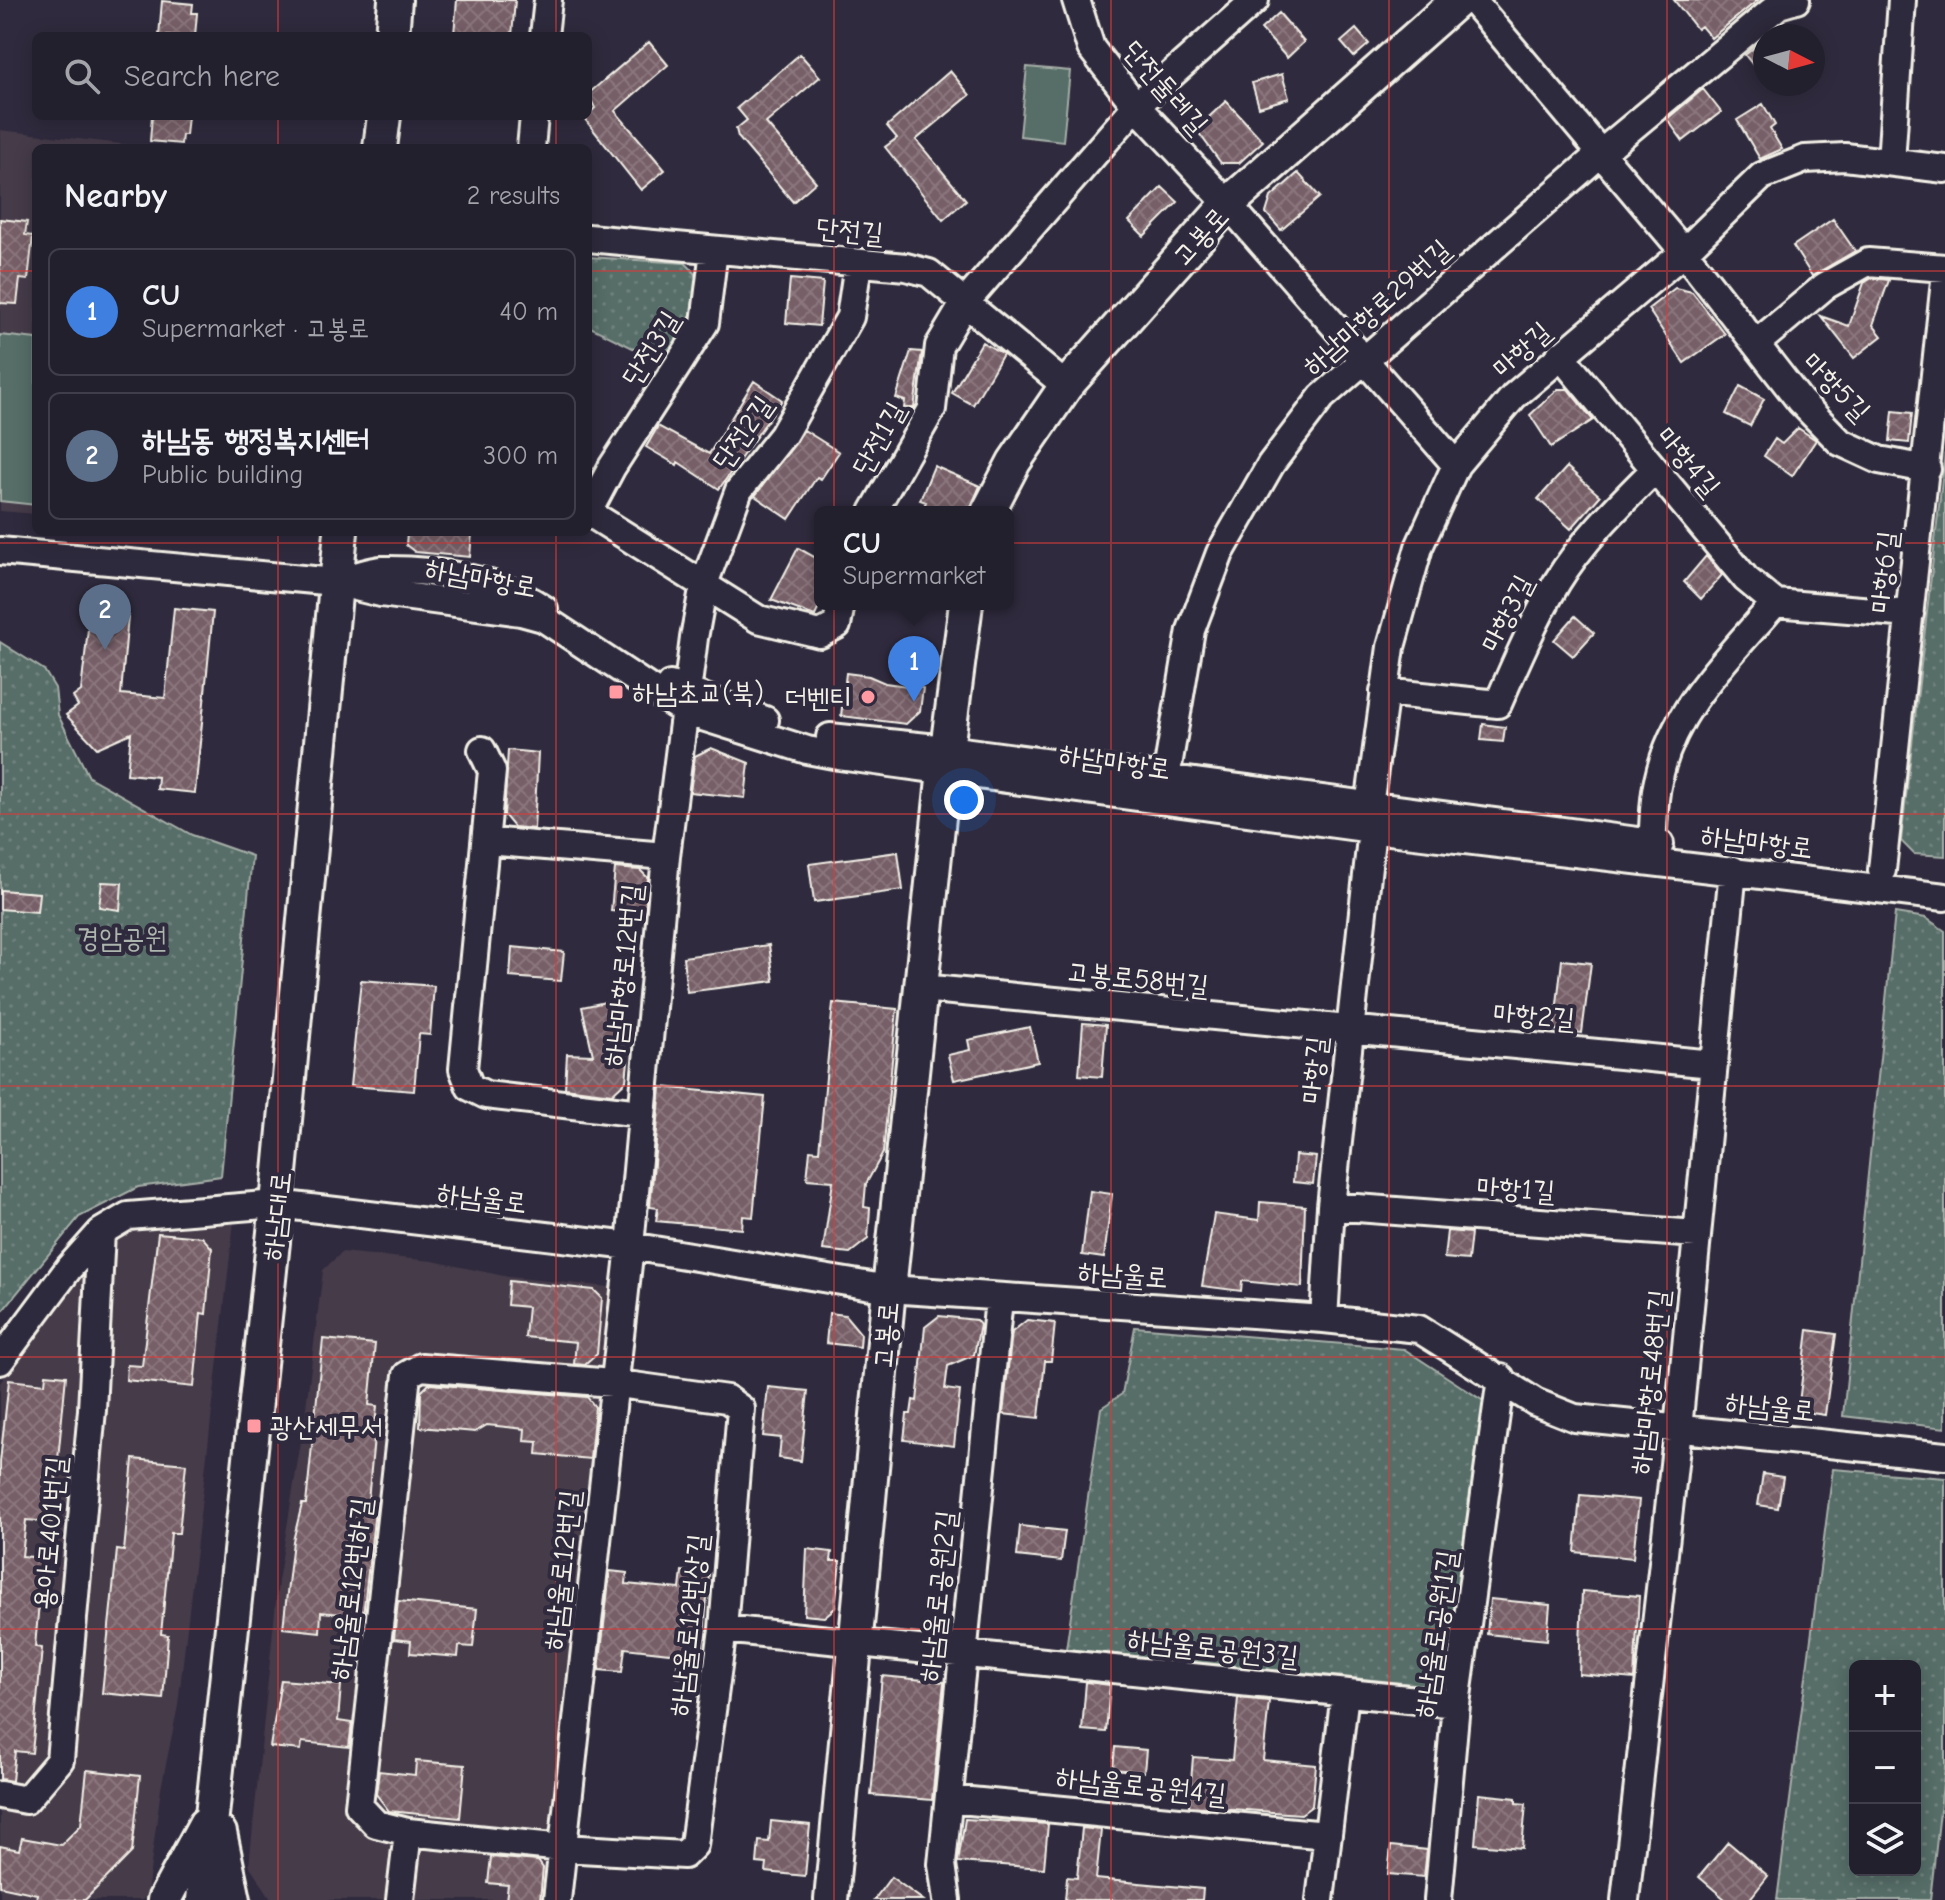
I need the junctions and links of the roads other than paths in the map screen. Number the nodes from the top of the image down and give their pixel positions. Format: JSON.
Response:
{"nodes":[{"id":1,"x":395,"y":0,"type":"edge"},
{"id":2,"x":548,"y":0,"type":"edge"},
{"id":3,"x":1076,"y":0,"type":"edge"},
{"id":4,"x":1255,"y":0,"type":"edge"},
{"id":5,"x":1458,"y":0,"type":"edge"},
{"id":6,"x":1472,"y":0,"type":"edge"},
{"id":7,"x":1796,"y":0,"type":"edge"},
{"id":8,"x":1894,"y":1,"type":"edge"},
{"id":9,"x":392,"y":32,"type":"edge"},
{"id":10,"x":544,"y":32,"type":"edge"},
{"id":11,"x":1136,"y":106,"type":"junction"},
{"id":12,"x":384,"y":120,"type":"edge"},
{"id":13,"x":534,"y":120,"type":"edge"},
{"id":14,"x":380,"y":144,"type":"edge"},
{"id":15,"x":531,"y":144,"type":"edge"},
{"id":16,"x":1601,"y":153,"type":"junction"},
{"id":17,"x":1891,"y":162,"type":"junction"},
{"id":18,"x":1945,"y":169,"type":"edge"},
{"id":19,"x":1228,"y":204,"type":"junction"},
{"id":20,"x":592,"y":238,"type":"edge"},
{"id":21,"x":714,"y":250,"type":"junction"},
{"id":22,"x":1684,"y":252,"type":"junction"},
{"id":23,"x":858,"y":264,"type":"junction"},
{"id":24,"x":1945,"y":268,"type":"edge"},
{"id":25,"x":1945,"y":281,"type":"edge"},
{"id":26,"x":964,"y":304,"type":"junction"},
{"id":27,"x":1757,"y":343,"type":"junction"},
{"id":28,"x":1560,"y":355,"type":"junction"},
{"id":29,"x":1362,"y":358,"type":"junction"},
{"id":30,"x":1066,"y":386,"type":"junction"},
{"id":31,"x":1456,"y":465,"type":"junction"},
{"id":32,"x":1927,"y":469,"type":"junction"},
{"id":33,"x":1654,"y":470,"type":"junction"},
{"id":34,"x":592,"y":504,"type":"edge"},
{"id":35,"x":876,"y":506,"type":"edge"},
{"id":36,"x":991,"y":506,"type":"edge"},
{"id":37,"x":592,"y":514,"type":"edge"},
{"id":38,"x":341,"y":536,"type":"edge"},
{"id":39,"x":0,"y":551,"type":"edge"},
{"id":40,"x":335,"y":582,"type":"junction"},
{"id":41,"x":704,"y":584,"type":"junction"},
{"id":42,"x":1775,"y":603,"type":"junction"},
{"id":43,"x":840,"y":610,"type":"edge"},
{"id":44,"x":965,"y":610,"type":"edge"},
{"id":45,"x":1910,"y":614,"type":"junction"},
{"id":46,"x":1384,"y":692,"type":"junction"},
{"id":47,"x":684,"y":702,"type":"junction"},
{"id":48,"x":482,"y":750,"type":"dead end"},
{"id":49,"x":946,"y":759,"type":"junction"},
{"id":50,"x":1166,"y":778,"type":"junction"},
{"id":51,"x":1371,"y":817,"type":"junction"},
{"id":52,"x":486,"y":841,"type":"junction"},
{"id":53,"x":1652,"y":843,"type":"junction"},
{"id":54,"x":666,"y":856,"type":"junction"},
{"id":55,"x":1733,"y":870,"type":"junction"},
{"id":56,"x":1882,"y":870,"type":"junction"},
{"id":57,"x":1945,"y":878,"type":"edge"},
{"id":58,"x":1945,"y":897,"type":"edge"},
{"id":59,"x":921,"y":988,"type":"junction"},
{"id":60,"x":1349,"y":1031,"type":"junction"},
{"id":61,"x":1713,"y":1064,"type":"junction"},
{"id":62,"x":641,"y":1113,"type":"junction"},
{"id":63,"x":277,"y":1204,"type":"junction"},
{"id":64,"x":1331,"y":1206,"type":"junction"},
{"id":65,"x":101,"y":1232,"type":"junction"},
{"id":66,"x":1696,"y":1234,"type":"junction"},
{"id":67,"x":630,"y":1246,"type":"junction"},
{"id":68,"x":889,"y":1289,"type":"junction"},
{"id":69,"x":999,"y":1299,"type":"junction"},
{"id":70,"x":1324,"y":1319,"type":"junction"},
{"id":71,"x":0,"y":1361,"type":"edge"},
{"id":72,"x":1501,"y":1378,"type":"junction"},
{"id":73,"x":612,"y":1383,"type":"junction"},
{"id":74,"x":1678,"y":1429,"type":"junction"},
{"id":75,"x":1945,"y":1456,"type":"edge"},
{"id":76,"x":723,"y":1629,"type":"junction"},
{"id":77,"x":858,"y":1641,"type":"junction"},
{"id":78,"x":963,"y":1652,"type":"junction"},
{"id":79,"x":1345,"y":1693,"type":"junction"},
{"id":80,"x":1456,"y":1704,"type":"junction"},
{"id":81,"x":0,"y":1795,"type":"edge"},
{"id":82,"x":949,"y":1799,"type":"junction"},
{"id":83,"x":214,"y":1808,"type":"junction"},
{"id":84,"x":408,"y":1832,"type":"junction"},
{"id":85,"x":1327,"y":1835,"type":"junction"},
{"id":86,"x":563,"y":1848,"type":"junction"},
{"id":87,"x":164,"y":1900,"type":"edge"},
{"id":88,"x":203,"y":1900,"type":"edge"},
{"id":89,"x":234,"y":1900,"type":"edge"},
{"id":90,"x":400,"y":1900,"type":"edge"},
{"id":91,"x":557,"y":1900,"type":"edge"},
{"id":92,"x":831,"y":1900,"type":"edge"},
{"id":93,"x":947,"y":1900,"type":"edge"},
{"id":94,"x":1320,"y":1900,"type":"edge"},
{"id":95,"x":1438,"y":1900,"type":"edge"},
{"id":96,"x":1625,"y":1900,"type":"edge"}],
"edges":[{"from":1,"to":9,"type":"main road"},
{"from":2,"to":10,"type":"street"},
{"from":3,"to":11,"type":"street","name":"단전둘레길"},
{"from":4,"to":11,"type":"street","name":"단전1길"},
{"from":5,"to":19,"type":"main road","name":"고봉로"},
{"from":6,"to":16,"type":"street","name":"마항5길"},
{"from":7,"to":16,"type":"street","name":"하남마항로29번길"},
{"from":8,"to":17,"type":"street"},
{"from":11,"to":19,"type":"street","name":"단전둘레길"},
{"from":11,"to":26,"type":"street","name":"단전1길"},
{"from":12,"to":14,"type":"main road"},
{"from":13,"to":15,"type":"street"},
{"from":16,"to":22,"type":"street","name":"마항5길"},
{"from":16,"to":29,"type":"street","name":"하남마항로29번길"},
{"from":17,"to":18,"type":"street","name":"마항길"},
{"from":17,"to":22,"type":"street","name":"마항길"},
{"from":19,"to":29,"type":"street","name":"단전둘레길"},
{"from":19,"to":30,"type":"main road","name":"고봉로"},
{"from":20,"to":21,"type":"street","name":"단전길"},
{"from":21,"to":23,"type":"street","name":"단전길"},
{"from":21,"to":34,"type":"street","name":"단전3길"},
{"from":22,"to":27,"type":"street","name":"마항5길"},
{"from":22,"to":28,"type":"street","name":"마항길"},
{"from":23,"to":26,"type":"street","name":"단전길"},
{"from":23,"to":41,"type":"street","name":"단전2길"},
{"from":24,"to":27,"type":"street","name":"마항5길"},
{"from":25,"to":32,"type":"street","name":"마항6길"},
{"from":26,"to":30,"type":"street","name":"단전길"},
{"from":26,"to":35,"type":"street","name":"단전1길"},
{"from":27,"to":32,"type":"street","name":"마항5길"},
{"from":28,"to":31,"type":"street","name":"마항길"},
{"from":28,"to":33,"type":"street","name":"마항4길"},
{"from":29,"to":31,"type":"street","name":"단전둘레길"},
{"from":29,"to":50,"type":"street","name":"하남마항로29번길"},
{"from":30,"to":36,"type":"main road","name":"고봉로"},
{"from":31,"to":46,"type":"street","name":"마항길"},
{"from":32,"to":45,"type":"street","name":"마항6길"},
{"from":33,"to":42,"type":"street","name":"마항4길"},
{"from":33,"to":46,"type":"street","name":"마항3길"},
{"from":37,"to":41,"type":"street","name":"단전3길"},
{"from":38,"to":40,"type":"main road","name":"하남대로"},
{"from":39,"to":40,"type":"street","name":"하남마항로"},
{"from":40,"to":47,"type":"street","name":"하남마항로"},
{"from":40,"to":63,"type":"main road","name":"하남대로"},
{"from":41,"to":43,"type":"street"},
{"from":41,"to":47,"type":"street","name":"단전2길"},
{"from":42,"to":45,"type":"street"},
{"from":42,"to":53,"type":"street"},
{"from":44,"to":49,"type":"main road","name":"고봉로"},
{"from":45,"to":56,"type":"street","name":"마항6길"},
{"from":46,"to":51,"type":"street","name":"마항길"},
{"from":47,"to":49,"type":"street","name":"하남마항로"},
{"from":47,"to":54,"type":"street","name":"하남마항로12번길"},
{"from":48,"to":52,"type":"street"},
{"from":49,"to":50,"type":"street","name":"하남마항로"},
{"from":49,"to":51,"type":"street","name":"하남마항로"},
{"from":49,"to":59,"type":"main road","name":"고봉로"},
{"from":50,"to":51,"type":"street","name":"하남마항로"},
{"from":51,"to":53,"type":"street","name":"하남마항로"},
{"from":51,"to":55,"type":"street","name":"하남마항로"},
{"from":51,"to":60,"type":"street","name":"마항길"},
{"from":52,"to":54,"type":"street"},
{"from":52,"to":62,"type":"street"},
{"from":53,"to":56,"type":"street","name":"하남마항로"},
{"from":54,"to":62,"type":"street","name":"하남마항로12번길"},
{"from":55,"to":58,"type":"street","name":"하남마항로"},
{"from":55,"to":61,"type":"street","name":"하남마항로48번길"},
{"from":56,"to":57,"type":"street","name":"하남마항로"},
{"from":59,"to":60,"type":"street","name":"고봉로58번길"},
{"from":59,"to":68,"type":"main road","name":"고봉로"},
{"from":60,"to":61,"type":"street","name":"마항2길"},
{"from":60,"to":64,"type":"street","name":"마항길"},
{"from":61,"to":66,"type":"street","name":"하남마항로48번길"},
{"from":62,"to":67,"type":"street","name":"하남마항로12번길"},
{"from":63,"to":65,"type":"street","name":"하남울로"},
{"from":63,"to":67,"type":"street","name":"하남울로"},
{"from":63,"to":83,"type":"main road","name":"하남대로"},
{"from":64,"to":66,"type":"street","name":"마항1길"},
{"from":64,"to":70,"type":"street","name":"마항길"},
{"from":65,"to":71,"type":"street"},
{"from":65,"to":81,"type":"street","name":"용아로401번길"},
{"from":66,"to":74,"type":"street","name":"하남마항로48번길"},
{"from":67,"to":68,"type":"street","name":"하남울로"},
{"from":67,"to":73,"type":"street","name":"하남울로12번길"},
{"from":68,"to":69,"type":"street","name":"하남울로"},
{"from":68,"to":77,"type":"main road","name":"고봉로"},
{"from":69,"to":70,"type":"street","name":"하남울로"},
{"from":69,"to":78,"type":"street","name":"하남울로공원2길"},
{"from":70,"to":72,"type":"street","name":"하남울로"},
{"from":72,"to":74,"type":"street","name":"하남울로"},
{"from":72,"to":80,"type":"street","name":"하남울로공원1길"},
{"from":73,"to":76,"type":"street","name":"하남울로12번상길"},
{"from":73,"to":84,"type":"street","name":"하남울로12번하길"},
{"from":73,"to":86,"type":"street","name":"하남울로12번길"},
{"from":74,"to":75,"type":"street","name":"하남울로"},
{"from":74,"to":96,"type":"street","name":"하남마항로48번길"},
{"from":76,"to":77,"type":"street","name":"하남울로공원3길"},
{"from":76,"to":86,"type":"street","name":"하남울로12번상길"},
{"from":77,"to":78,"type":"street","name":"하남울로공원3길"},
{"from":77,"to":92,"type":"main road","name":"고봉로"},
{"from":78,"to":79,"type":"street","name":"하남울로공원3길"},
{"from":78,"to":82,"type":"street","name":"하남울로공원2길"},
{"from":79,"to":80,"type":"street","name":"하남울로공원3길"},
{"from":79,"to":85,"type":"street"},
{"from":80,"to":95,"type":"street","name":"하남울로공원1길"},
{"from":82,"to":85,"type":"street","name":"하남울로공원4길"},
{"from":82,"to":93,"type":"street","name":"하남울로공원2길"},
{"from":83,"to":87,"type":"main road"},
{"from":83,"to":88,"type":"main road","name":"하남대로"},
{"from":83,"to":89,"type":"main road"},
{"from":84,"to":86,"type":"street","name":"하남울로12번하길"},
{"from":84,"to":90,"type":"street"},
{"from":85,"to":94,"type":"street"},
{"from":86,"to":91,"type":"street","name":"하남울로12번길"}]}
